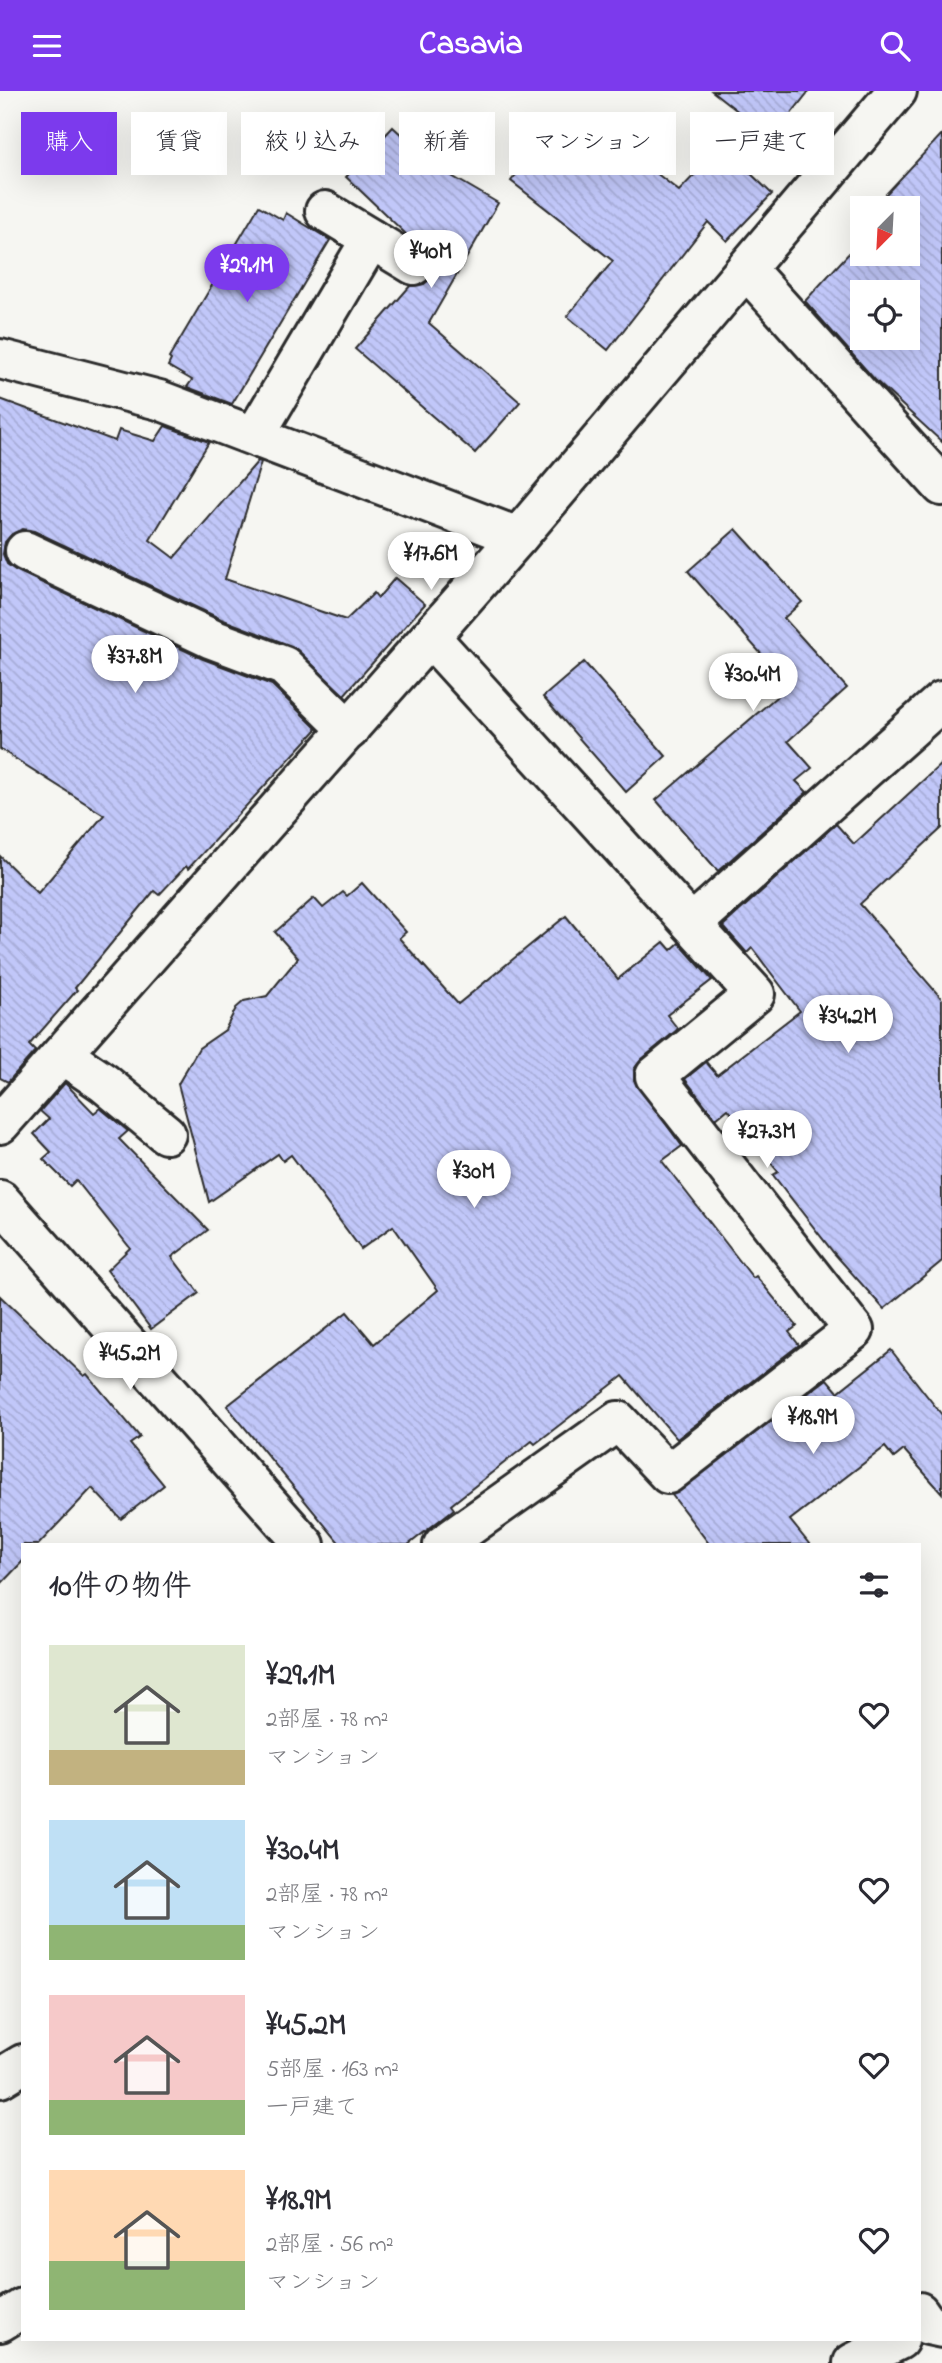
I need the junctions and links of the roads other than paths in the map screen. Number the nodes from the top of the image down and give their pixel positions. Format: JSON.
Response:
{"nodes":[{"id":1,"x":897,"y":91,"type":"edge"},
{"id":2,"x":325,"y":211,"type":"dead end"},
{"id":3,"x":371,"y":239,"type":"junction"},
{"id":4,"x":414,"y":265,"type":"dead end"},
{"id":5,"x":746,"y":269,"type":"junction"},
{"id":6,"x":0,"y":359,"type":"edge"},
{"id":7,"x":255,"y":435,"type":"junction"},
{"id":8,"x":942,"y":487,"type":"edge"},
{"id":9,"x":519,"y":537,"type":"junction"},
{"id":10,"x":25,"y":551,"type":"dead end"},
{"id":11,"x":431,"y":638,"type":"junction"},
{"id":12,"x":942,"y":701,"type":"edge"},
{"id":13,"x":349,"y":730,"type":"junction"},
{"id":14,"x":692,"y":924,"type":"junction"},
{"id":15,"x":63,"y":1055,"type":"junction"},
{"id":16,"x":0,"y":1124,"type":"edge"},
{"id":17,"x":166,"y":1134,"type":"dead end"},
{"id":18,"x":0,"y":1200,"type":"edge"},
{"id":19,"x":303,"y":1543,"type":"edge"},
{"id":20,"x":446,"y":1543,"type":"edge"},
{"id":21,"x":21,"y":2065,"type":"edge"},
{"id":22,"x":0,"y":2078,"type":"edge"},
{"id":23,"x":21,"y":2309,"type":"edge"},
{"id":24,"x":0,"y":2322,"type":"edge"},
{"id":25,"x":895,"y":2341,"type":"edge"},
{"id":26,"x":853,"y":2363,"type":"edge"}],
"edges":[{"from":1,"to":5,"type":"street"},
{"from":2,"to":3,"type":"street"},
{"from":3,"to":4,"type":"street"},
{"from":3,"to":7,"type":"street"},
{"from":5,"to":8,"type":"street"},
{"from":5,"to":9,"type":"street"},
{"from":6,"to":7,"type":"street"},
{"from":7,"to":9,"type":"street"},
{"from":9,"to":11,"type":"street"},
{"from":10,"to":13,"type":"street"},
{"from":11,"to":13,"type":"street"},
{"from":11,"to":14,"type":"street"},
{"from":12,"to":14,"type":"street"},
{"from":13,"to":15,"type":"street"},
{"from":14,"to":20,"type":"street"},
{"from":15,"to":16,"type":"street"},
{"from":15,"to":17,"type":"street"},
{"from":18,"to":19,"type":"street"},
{"from":21,"to":22,"type":"street"},
{"from":23,"to":24,"type":"street"},
{"from":25,"to":26,"type":"street"}]}
